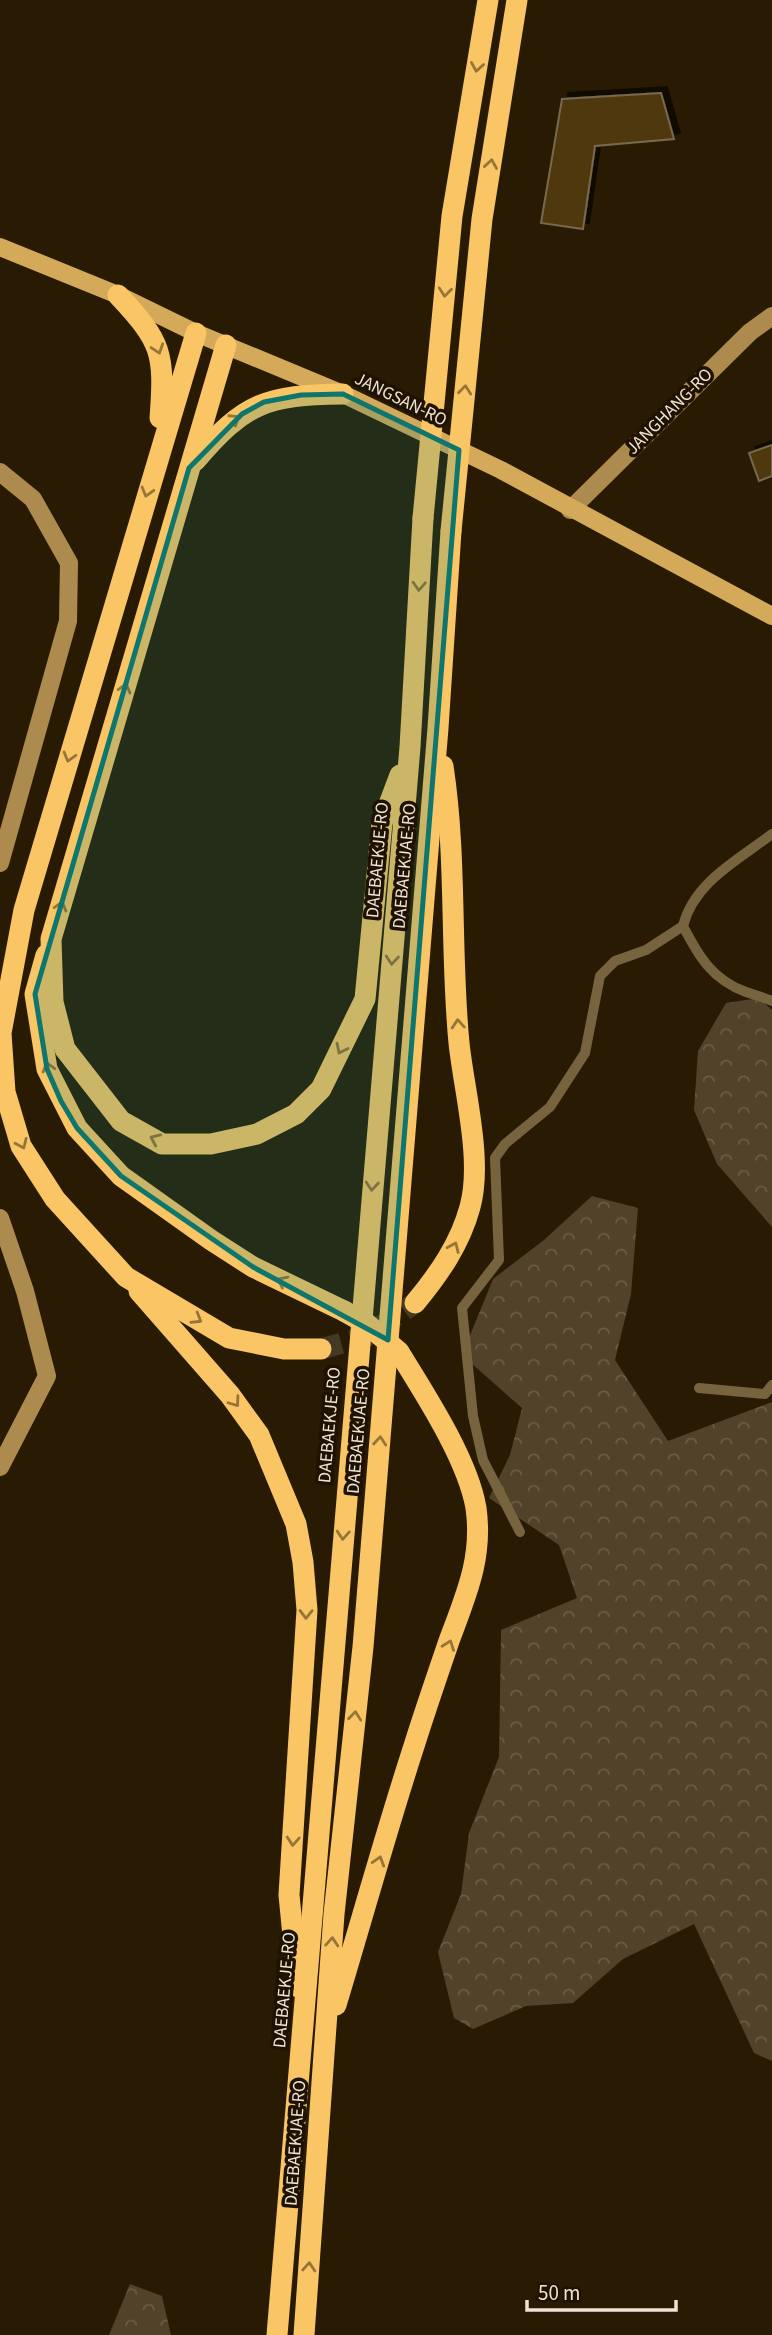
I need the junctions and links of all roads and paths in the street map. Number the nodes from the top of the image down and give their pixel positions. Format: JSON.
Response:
{"nodes":[{"id":1,"x":488,"y":0,"type":"edge"},
{"id":2,"x":516,"y":0,"type":"edge"},
{"id":3,"x":0,"y":247,"type":"edge"},
{"id":4,"x":118,"y":295,"type":"junction"},
{"id":5,"x":772,"y":316,"type":"edge"},
{"id":6,"x":196,"y":333,"type":"junction"},
{"id":7,"x":226,"y":345,"type":"junction"},
{"id":8,"x":343,"y":394,"type":"junction"},
{"id":9,"x":158,"y":453,"type":"junction"},
{"id":10,"x":189,"y":468,"type":"junction"},
{"id":11,"x":0,"y":472,"type":"edge"},
{"id":12,"x":570,"y":510,"type":"junction"},
{"id":13,"x":772,"y":616,"type":"edge"},
{"id":14,"x":438,"y":728,"type":"junction"},
{"id":15,"x":410,"y":747,"type":"junction"},
{"id":16,"x":772,"y":834,"type":"edge"},
{"id":17,"x":0,"y":863,"type":"edge"},
{"id":18,"x":682,"y":926,"type":"junction"},
{"id":19,"x":51,"y":939,"type":"junction"},
{"id":20,"x":772,"y":1001,"type":"edge"},
{"id":21,"x":0,"y":1218,"type":"edge"},
{"id":22,"x":126,"y":1277,"type":"junction"},
{"id":23,"x":415,"y":1303,"type":"tunnel mouth"},
{"id":24,"x":321,"y":1349,"type":"tunnel mouth"},
{"id":25,"x":772,"y":1385,"type":"edge"},
{"id":26,"x":699,"y":1388,"type":"dead end"},
{"id":27,"x":0,"y":1467,"type":"edge"},
{"id":28,"x":520,"y":1532,"type":"dead end"},
{"id":29,"x":325,"y":2044,"type":"junction"},
{"id":30,"x":303,"y":2046,"type":"junction"},
{"id":31,"x":277,"y":2335,"type":"edge"},
{"id":32,"x":304,"y":2335,"type":"edge"}],
"edges":[{"from":1,"to":15,"type":"highway","name":"DAEBAEKJE-RO","one_way":true,"bridge":true},
{"from":14,"to":2,"type":"highway","name":"DAEBAEKJAE-RO","one_way":true,"bridge":true},
{"from":3,"to":4,"type":"main road","name":"JANGSAN-RO"},
{"from":4,"to":6,"type":"main road","name":"JANGSAN-RO"},
{"from":4,"to":9,"type":"highway","one_way":true},
{"from":5,"to":12,"type":"street","name":"JANGHANG-RO"},
{"from":6,"to":7,"type":"main road","name":"JANGSAN-RO"},
{"from":6,"to":9,"type":"highway"},
{"from":7,"to":8,"type":"main road","name":"JANGSAN-RO"},
{"from":7,"to":10,"type":"highway"},
{"from":10,"to":8,"type":"highway","one_way":true},
{"from":8,"to":12,"type":"main road","name":"JANGSAN-RO"},
{"from":9,"to":22,"type":"highway","one_way":true},
{"from":19,"to":10,"type":"highway","one_way":true},
{"from":11,"to":17,"type":"street"},
{"from":12,"to":13,"type":"main road","name":"JANGSAN-RO"},
{"from":23,"to":14,"type":"highway","one_way":true},
{"from":29,"to":14,"type":"highway","name":"DAEBAEKJAE-RO","one_way":true},
{"from":15,"to":19,"type":"highway","one_way":true},
{"from":15,"to":30,"type":"highway","name":"DAEBAEKJE-RO","one_way":true},
{"from":16,"to":18,"type":"lane"},
{"from":18,"to":20,"type":"lane"},
{"from":18,"to":28,"type":"lane"},
{"from":29,"to":19,"type":"highway","one_way":true,"bridge":true},
{"from":21,"to":27,"type":"street"},
{"from":22,"to":24,"type":"highway","one_way":true},
{"from":22,"to":30,"type":"highway","one_way":true},
{"from":25,"to":26,"type":"lane"},
{"from":32,"to":29,"type":"highway","name":"DAEBAEKJAE-RO","one_way":true},
{"from":30,"to":31,"type":"highway","name":"DAEBAEKJE-RO"}]}
